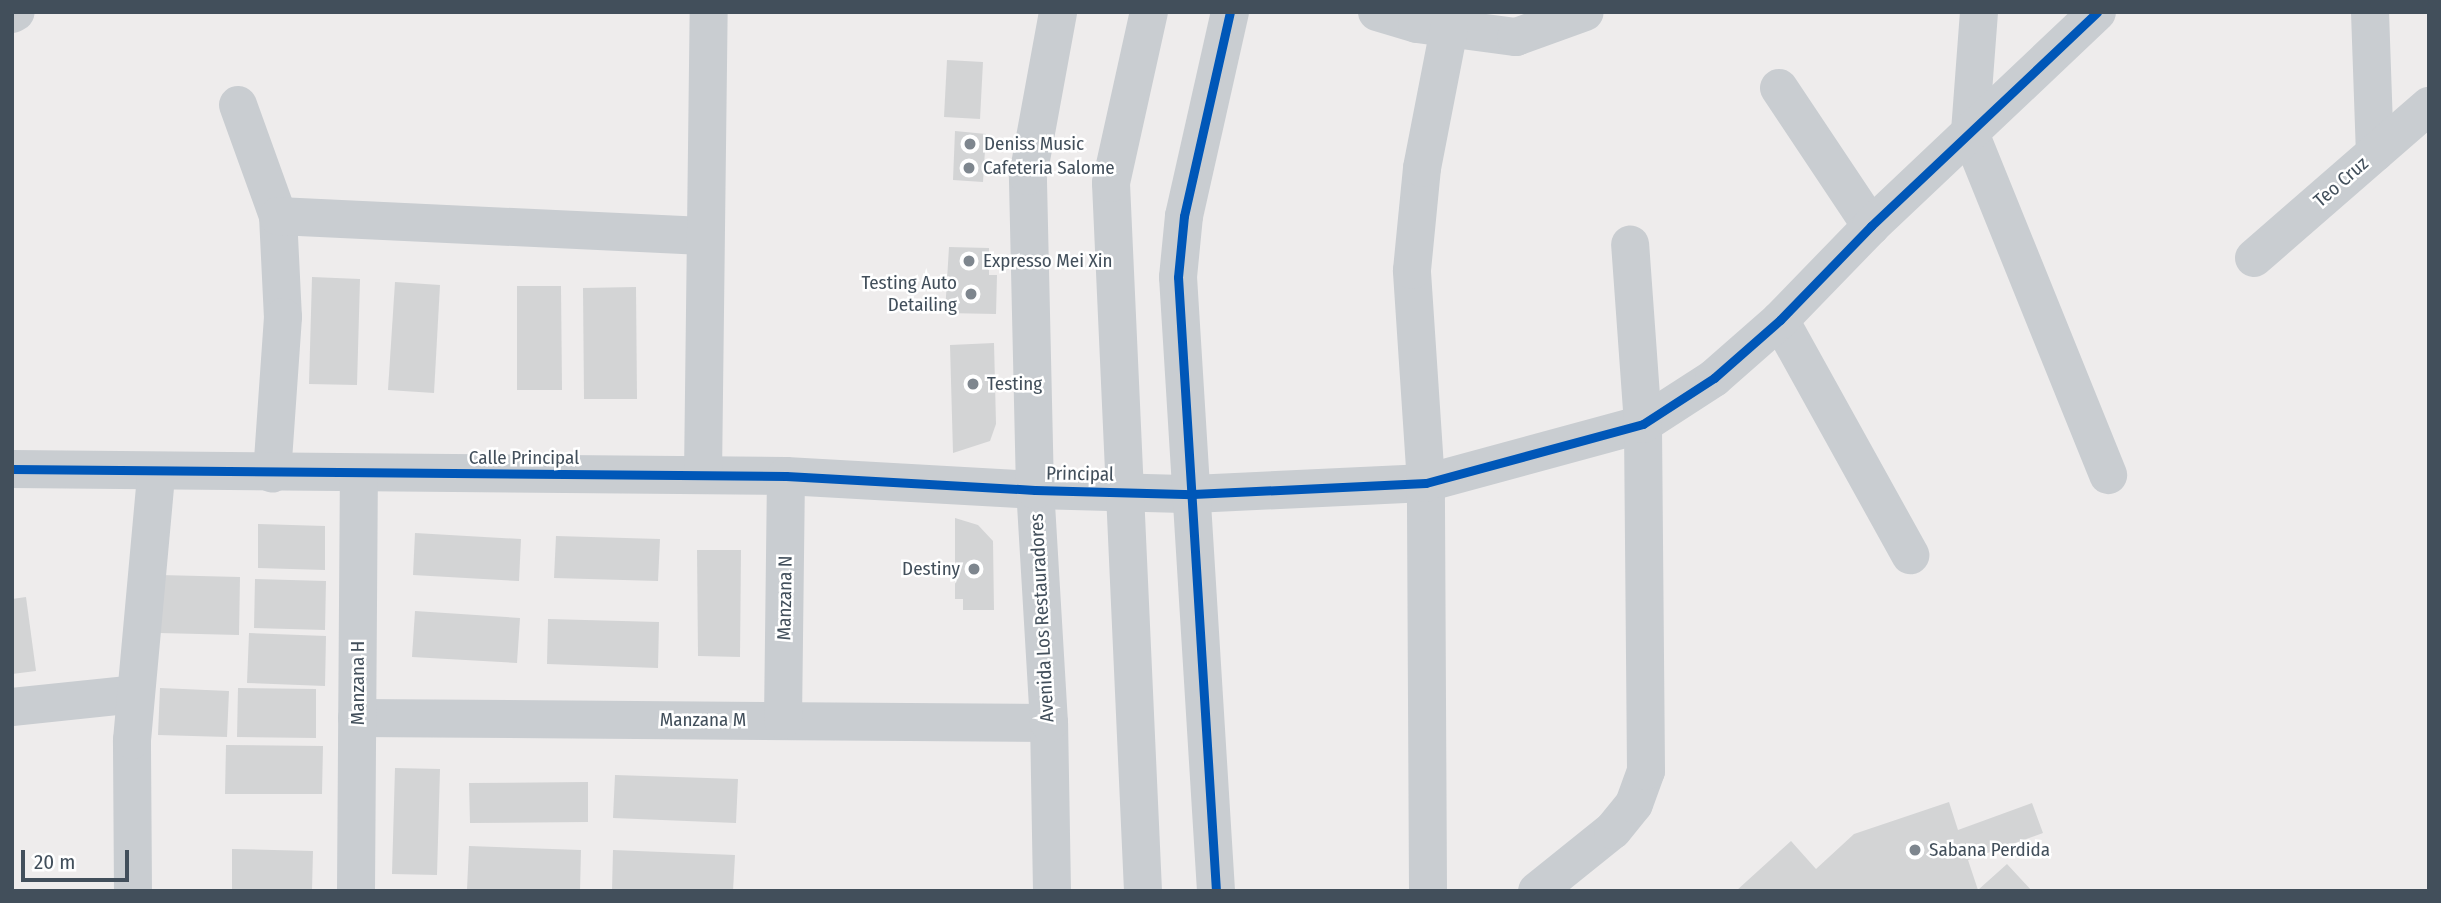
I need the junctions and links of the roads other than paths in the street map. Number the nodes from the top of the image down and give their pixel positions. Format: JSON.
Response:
{"nodes":[{"id":1,"x":709,"y":12,"type":"edge"},
{"id":2,"x":1058,"y":12,"type":"edge"},
{"id":3,"x":1149,"y":12,"type":"edge"},
{"id":4,"x":1230,"y":12,"type":"edge"},
{"id":5,"x":1377,"y":12,"type":"edge"},
{"id":6,"x":1585,"y":12,"type":"edge"},
{"id":7,"x":1979,"y":12,"type":"edge"},
{"id":8,"x":2097,"y":12,"type":"edge"},
{"id":9,"x":2370,"y":12,"type":"edge"},
{"id":10,"x":1449,"y":29,"type":"junction"},
{"id":11,"x":1779,"y":88,"type":"dead end"},
{"id":12,"x":238,"y":105,"type":"dead end"},
{"id":13,"x":2429,"y":106,"type":"edge"},
{"id":14,"x":1970,"y":133,"type":"junction"},
{"id":15,"x":2375,"y":153,"type":"junction"},
{"id":16,"x":278,"y":216,"type":"junction"},
{"id":17,"x":1871,"y":226,"type":"junction"},
{"id":18,"x":704,"y":236,"type":"junction"},
{"id":19,"x":1630,"y":244,"type":"dead end"},
{"id":20,"x":2254,"y":258,"type":"dead end"},
{"id":21,"x":1780,"y":320,"type":"junction"},
{"id":22,"x":1643,"y":424,"type":"junction"},
{"id":23,"x":12,"y":469,"type":"edge"},
{"id":24,"x":156,"y":474,"type":"junction"},
{"id":25,"x":272,"y":474,"type":"junction"},
{"id":26,"x":359,"y":475,"type":"junction"},
{"id":27,"x":703,"y":475,"type":"junction"},
{"id":28,"x":786,"y":475,"type":"junction"},
{"id":29,"x":2108,"y":475,"type":"dead end"},
{"id":30,"x":1426,"y":483,"type":"junction"},
{"id":31,"x":1035,"y":491,"type":"junction"},
{"id":32,"x":1125,"y":492,"type":"junction"},
{"id":33,"x":1193,"y":494,"type":"junction"},
{"id":34,"x":1910,"y":555,"type":"dead end"},
{"id":35,"x":135,"y":694,"type":"junction"},
{"id":36,"x":12,"y":707,"type":"edge"},
{"id":37,"x":358,"y":718,"type":"junction"},
{"id":38,"x":783,"y":720,"type":"junction"},
{"id":39,"x":1049,"y":723,"type":"junction"},
{"id":40,"x":133,"y":891,"type":"edge"},
{"id":41,"x":356,"y":891,"type":"edge"},
{"id":42,"x":1052,"y":891,"type":"edge"},
{"id":43,"x":1143,"y":891,"type":"edge"},
{"id":44,"x":1216,"y":891,"type":"edge"},
{"id":45,"x":1428,"y":891,"type":"edge"},
{"id":46,"x":1537,"y":891,"type":"edge"}],
"edges":[{"from":1,"to":18,"type":"street"},
{"from":2,"to":31,"type":"street","name":"Avenida Los Restauradores"},
{"from":3,"to":32,"type":"street"},
{"from":4,"to":33,"type":"street"},
{"from":5,"to":10,"type":"street"},
{"from":6,"to":10,"type":"street"},
{"from":7,"to":14,"type":"street"},
{"from":8,"to":14,"type":"street","name":"Principal"},
{"from":9,"to":15,"type":"street"},
{"from":10,"to":30,"type":"street"},
{"from":11,"to":17,"type":"street"},
{"from":12,"to":16,"type":"street"},
{"from":13,"to":15,"type":"street","name":"Teo Cruz"},
{"from":14,"to":17,"type":"street","name":"Principal"},
{"from":14,"to":29,"type":"street"},
{"from":15,"to":20,"type":"street","name":"Teo Cruz"},
{"from":16,"to":18,"type":"street"},
{"from":16,"to":25,"type":"street"},
{"from":17,"to":21,"type":"street","name":"Principal"},
{"from":18,"to":27,"type":"street"},
{"from":19,"to":22,"type":"street"},
{"from":21,"to":22,"type":"street","name":"Principal"},
{"from":21,"to":34,"type":"street"},
{"from":22,"to":30,"type":"street","name":"Principal"},
{"from":22,"to":46,"type":"street"},
{"from":23,"to":24,"type":"street","name":"Calle Principal"},
{"from":24,"to":25,"type":"street","name":"Calle Principal"},
{"from":24,"to":35,"type":"street"},
{"from":25,"to":26,"type":"street","name":"Calle Principal"},
{"from":26,"to":27,"type":"street","name":"Calle Principal"},
{"from":26,"to":37,"type":"street","name":"Manzana H"},
{"from":27,"to":28,"type":"street","name":"Calle Principal"},
{"from":28,"to":31,"type":"street","name":"Calle Principal"},
{"from":28,"to":38,"type":"street","name":"Manzana N"},
{"from":30,"to":33,"type":"street","name":"Principal"},
{"from":30,"to":45,"type":"street"},
{"from":31,"to":32,"type":"street","name":"Principal"},
{"from":31,"to":39,"type":"street","name":"Avenida Los Restauradores"},
{"from":32,"to":33,"type":"street","name":"Principal"},
{"from":32,"to":43,"type":"street"},
{"from":33,"to":44,"type":"street"},
{"from":35,"to":36,"type":"street"},
{"from":35,"to":40,"type":"street"},
{"from":37,"to":38,"type":"street","name":"Manzana M"},
{"from":37,"to":41,"type":"street","name":"Manzana H"},
{"from":38,"to":39,"type":"street","name":"Manzana M"},
{"from":39,"to":42,"type":"street","name":"Avenida Los Restauradores"}]}
